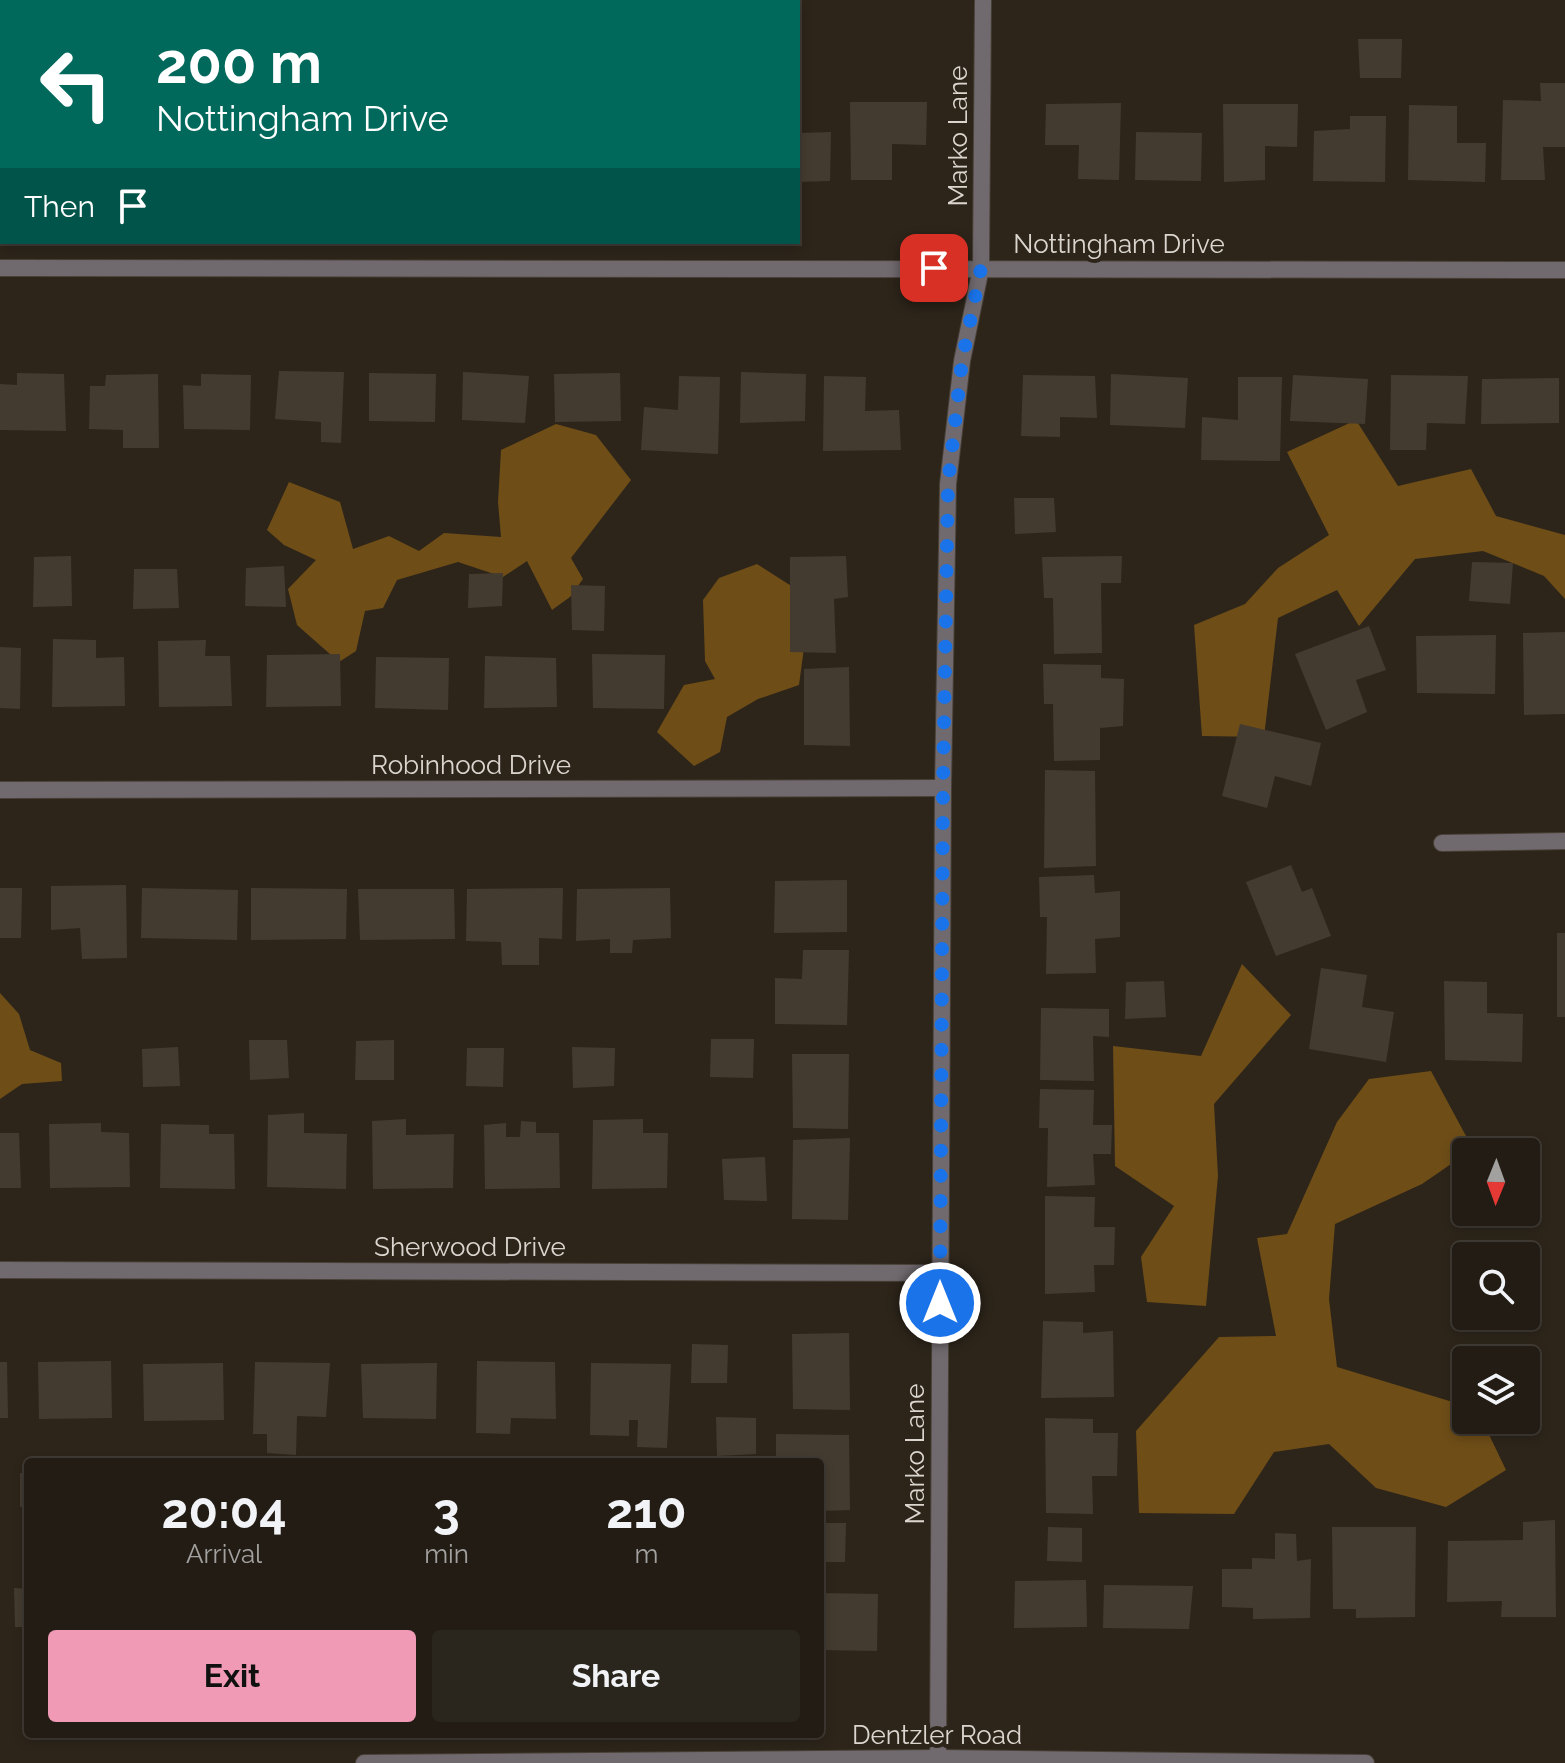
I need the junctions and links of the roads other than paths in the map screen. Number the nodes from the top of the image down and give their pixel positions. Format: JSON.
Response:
{"nodes":[{"id":1,"x":983,"y":0,"type":"edge"},
{"id":2,"x":0,"y":268,"type":"edge"},
{"id":3,"x":981,"y":268,"type":"junction"},
{"id":4,"x":1565,"y":270,"type":"edge"},
{"id":5,"x":943,"y":788,"type":"junction"},
{"id":6,"x":0,"y":790,"type":"edge"},
{"id":7,"x":1565,"y":841,"type":"edge"},
{"id":8,"x":1442,"y":843,"type":"dead end"},
{"id":9,"x":0,"y":1270,"type":"edge"},
{"id":10,"x":940,"y":1273,"type":"junction"},
{"id":11,"x":938,"y":1758,"type":"junction"},
{"id":12,"x":364,"y":1763,"type":"edge"},
{"id":13,"x":1366,"y":1763,"type":"edge"}],
"edges":[{"from":1,"to":3,"type":"street","name":"Marko Lane"},
{"from":2,"to":3,"type":"street","name":"Nottingham Drive"},
{"from":3,"to":4,"type":"street","name":"Nottingham Drive"},
{"from":3,"to":5,"type":"street","name":"Marko Lane"},
{"from":5,"to":6,"type":"street","name":"Robinhood Drive"},
{"from":5,"to":10,"type":"street","name":"Marko Lane"},
{"from":7,"to":8,"type":"street"},
{"from":9,"to":10,"type":"street","name":"Sherwood Drive"},
{"from":10,"to":11,"type":"street","name":"Marko Lane"},
{"from":11,"to":12,"type":"street","name":"Dentzler Road"},
{"from":11,"to":13,"type":"street","name":"Dentzler Road"}]}
